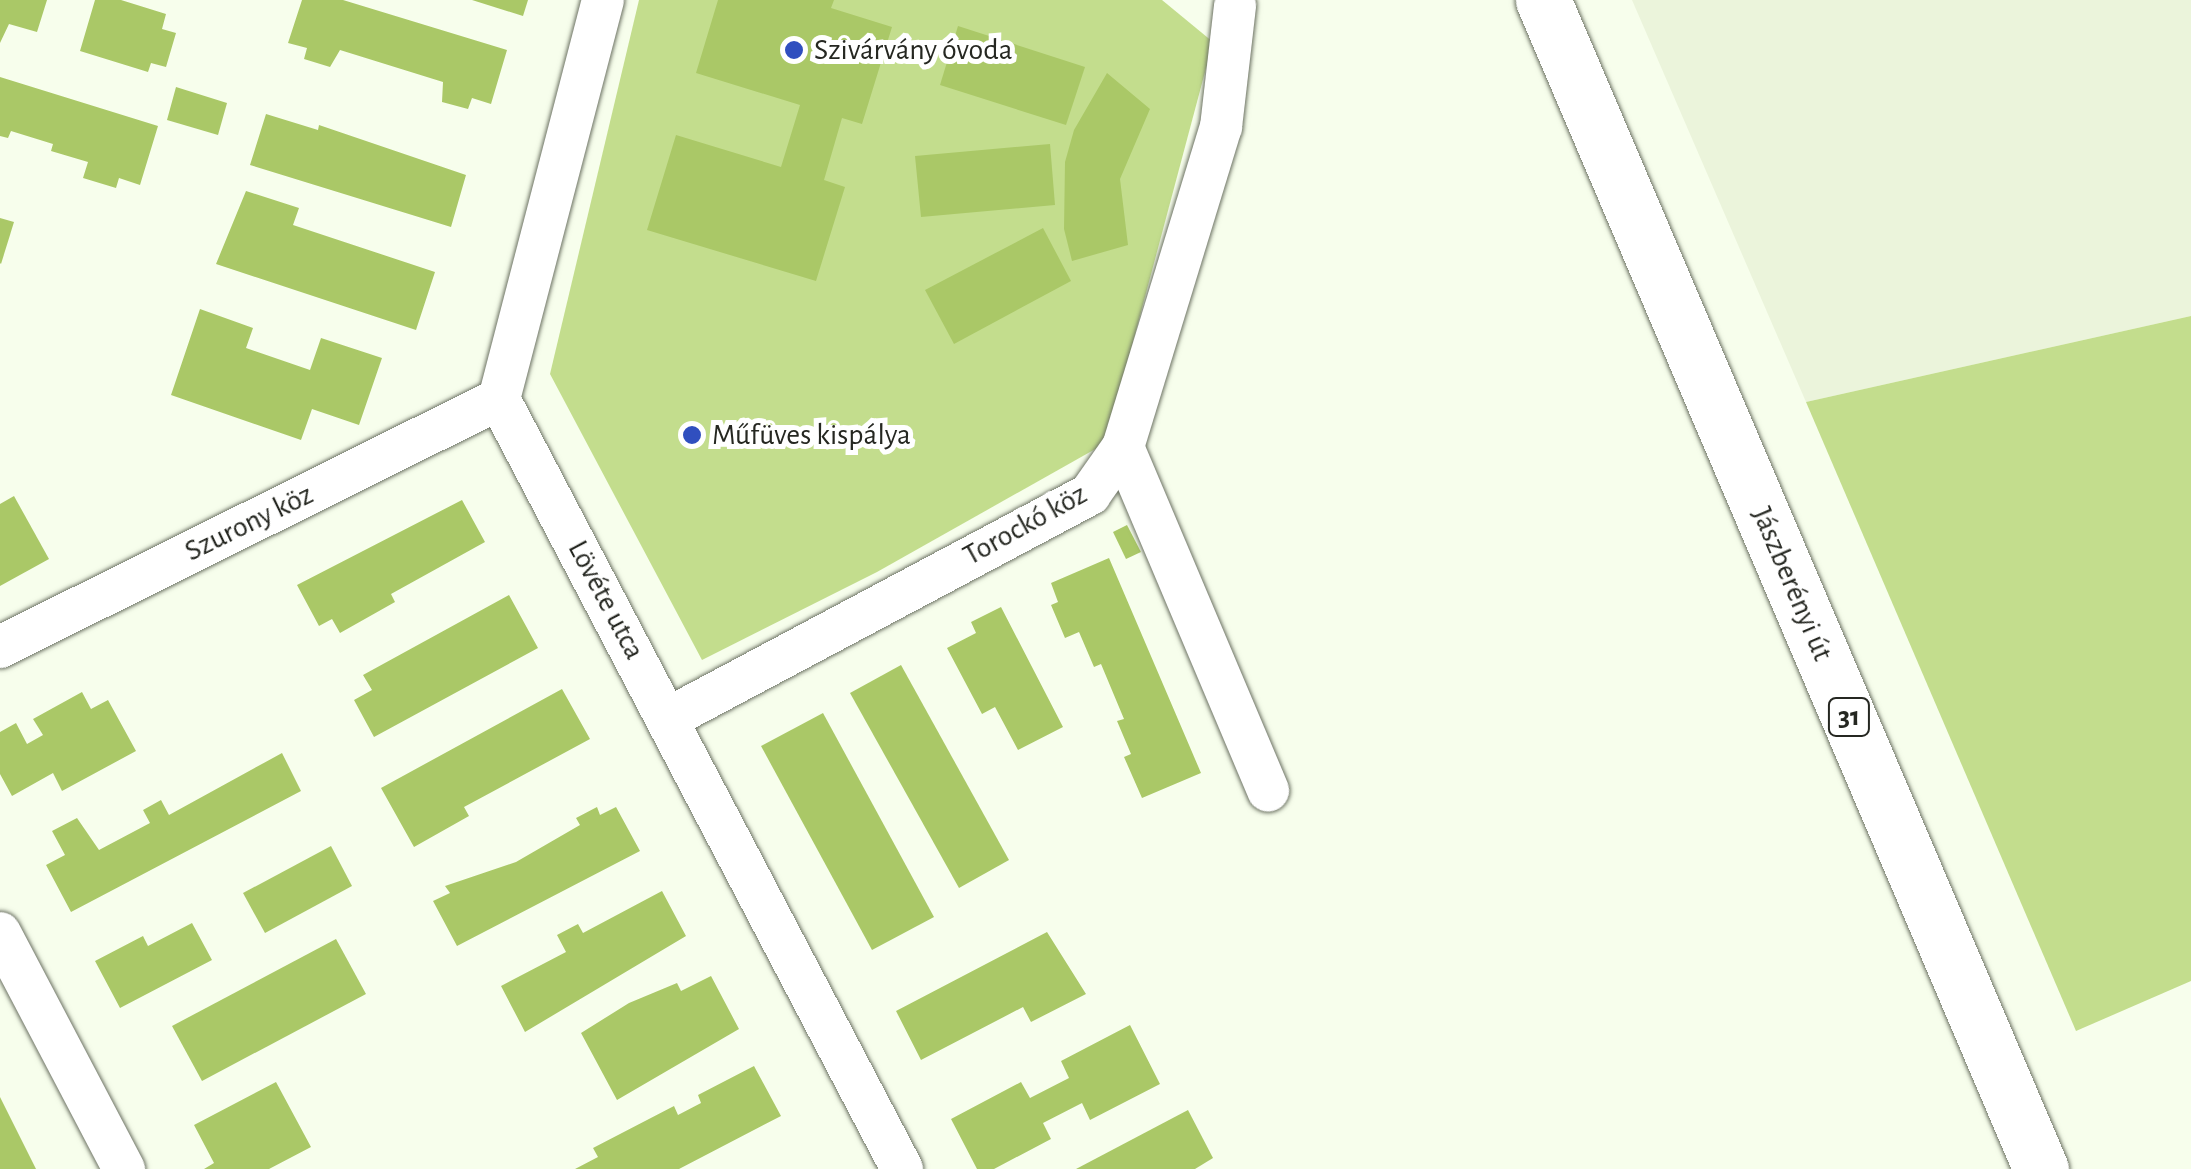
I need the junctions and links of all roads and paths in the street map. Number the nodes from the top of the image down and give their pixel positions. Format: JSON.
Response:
{"nodes":[{"id":1,"x":603,"y":0,"type":"edge"},
{"id":2,"x":1543,"y":0,"type":"edge"},
{"id":3,"x":1234,"y":2,"type":"edge"},
{"id":4,"x":499,"y":399,"type":"junction"},
{"id":5,"x":1122,"y":447,"type":"junction"},
{"id":6,"x":0,"y":647,"type":"edge"},
{"id":7,"x":670,"y":718,"type":"junction"},
{"id":8,"x":1268,"y":791,"type":"dead end"},
{"id":9,"x":0,"y":934,"type":"edge"},
{"id":10,"x":124,"y":1169,"type":"edge"},
{"id":11,"x":902,"y":1169,"type":"edge"},
{"id":12,"x":2041,"y":1169,"type":"edge"}],
"edges":[{"from":1,"to":4,"type":"street"},
{"from":2,"to":12,"type":"main road","name":"Jászberényi út","number":"31"},
{"from":3,"to":5,"type":"street","name":"Torockó köz"},
{"from":4,"to":6,"type":"street","name":"Szurony köz"},
{"from":4,"to":7,"type":"street","name":"Lövéte utca"},
{"from":5,"to":7,"type":"street","name":"Torockó köz"},
{"from":5,"to":8,"type":"street"},
{"from":7,"to":11,"type":"street","name":"Lövéte utca"},
{"from":9,"to":10,"type":"street"}]}
